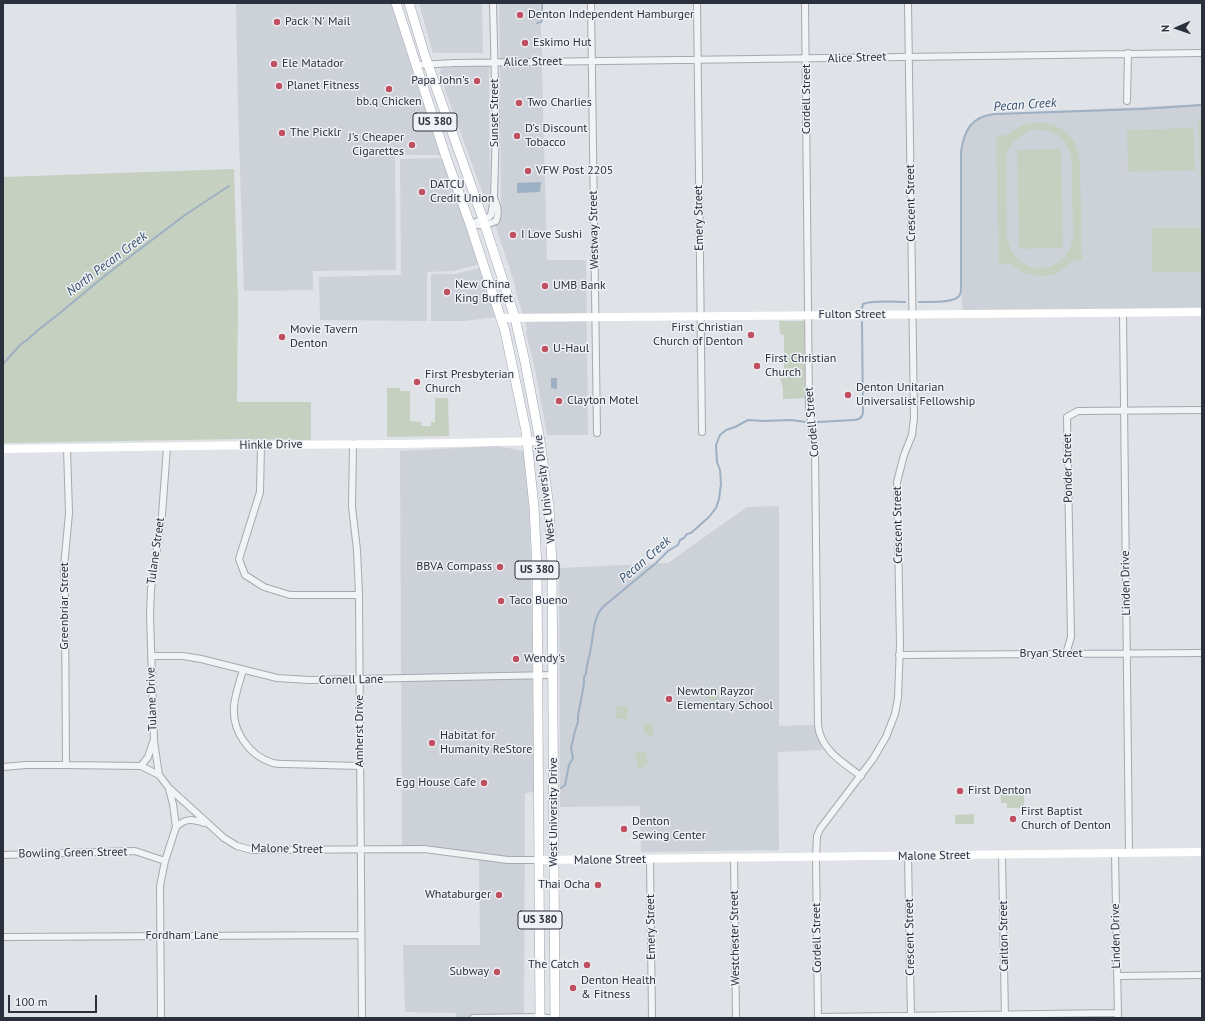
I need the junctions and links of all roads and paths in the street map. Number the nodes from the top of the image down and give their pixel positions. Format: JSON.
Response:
{"nodes":[{"id":1,"x":396,"y":3,"type":"edge"},
{"id":2,"x":409,"y":3,"type":"edge"},
{"id":3,"x":493,"y":3,"type":"edge"},
{"id":4,"x":591,"y":3,"type":"edge"},
{"id":5,"x":697,"y":3,"type":"edge"},
{"id":6,"x":805,"y":3,"type":"edge"},
{"id":7,"x":908,"y":3,"type":"edge"},
{"id":8,"x":1128,"y":53,"type":"junction"},
{"id":9,"x":1202,"y":53,"type":"edge"},
{"id":10,"x":909,"y":56,"type":"junction"},
{"id":11,"x":806,"y":59,"type":"junction"},
{"id":12,"x":698,"y":60,"type":"junction"},
{"id":13,"x":592,"y":61,"type":"junction"},
{"id":14,"x":494,"y":62,"type":"junction"},
{"id":15,"x":429,"y":64,"type":"junction"},
{"id":16,"x":416,"y":65,"type":"junction"},
{"id":17,"x":1128,"y":101,"type":"dead end"},
{"id":18,"x":484,"y":222,"type":"junction"},
{"id":19,"x":470,"y":224,"type":"junction"},
{"id":20,"x":1202,"y":312,"type":"edge"},
{"id":21,"x":1123,"y":313,"type":"junction"},
{"id":22,"x":913,"y":315,"type":"junction"},
{"id":23,"x":700,"y":316,"type":"junction"},
{"id":24,"x":808,"y":316,"type":"junction"},
{"id":25,"x":501,"y":318,"type":"junction"},
{"id":26,"x":515,"y":318,"type":"junction"},
{"id":27,"x":595,"y":318,"type":"junction"},
{"id":28,"x":1124,"y":410,"type":"junction"},
{"id":29,"x":1202,"y":410,"type":"edge"},
{"id":30,"x":702,"y":432,"type":"dead end"},
{"id":31,"x":597,"y":433,"type":"dead end"},
{"id":32,"x":527,"y":441,"type":"junction"},
{"id":33,"x":540,"y":441,"type":"junction"},
{"id":34,"x":353,"y":444,"type":"junction"},
{"id":35,"x":261,"y":445,"type":"junction"},
{"id":36,"x":167,"y":447,"type":"junction"},
{"id":37,"x":68,"y":448,"type":"junction"},
{"id":38,"x":3,"y":449,"type":"edge"},
{"id":39,"x":359,"y":595,"type":"junction"},
{"id":40,"x":1202,"y":653,"type":"edge"},
{"id":41,"x":1066,"y":654,"type":"junction"},
{"id":42,"x":1127,"y":654,"type":"junction"},
{"id":43,"x":900,"y":655,"type":"junction"},
{"id":44,"x":151,"y":656,"type":"junction"},
{"id":45,"x":243,"y":670,"type":"junction"},
{"id":46,"x":537,"y":676,"type":"junction"},
{"id":47,"x":553,"y":676,"type":"junction"},
{"id":48,"x":360,"y":680,"type":"junction"},
{"id":49,"x":154,"y":741,"type":"junction"},
{"id":50,"x":66,"y":765,"type":"junction"},
{"id":51,"x":141,"y":766,"type":"junction"},
{"id":52,"x":360,"y":766,"type":"junction"},
{"id":53,"x":3,"y":767,"type":"edge"},
{"id":54,"x":159,"y":775,"type":"junction"},
{"id":55,"x":861,"y":776,"type":"junction"},
{"id":56,"x":169,"y":788,"type":"junction"},
{"id":57,"x":207,"y":824,"type":"junction"},
{"id":58,"x":176,"y":827,"type":"junction"},
{"id":59,"x":360,"y":849,"type":"junction"},
{"id":60,"x":1202,"y":852,"type":"edge"},
{"id":61,"x":1129,"y":853,"type":"junction"},
{"id":62,"x":1115,"y":854,"type":"junction"},
{"id":63,"x":3,"y":855,"type":"edge"},
{"id":64,"x":1002,"y":855,"type":"junction"},
{"id":65,"x":908,"y":856,"type":"junction"},
{"id":66,"x":816,"y":857,"type":"junction"},
{"id":67,"x":734,"y":858,"type":"junction"},
{"id":68,"x":650,"y":859,"type":"junction"},
{"id":69,"x":540,"y":860,"type":"junction"},
{"id":70,"x":555,"y":860,"type":"junction"},
{"id":71,"x":165,"y":861,"type":"junction"},
{"id":72,"x":361,"y":935,"type":"junction"},
{"id":73,"x":161,"y":936,"type":"junction"},
{"id":74,"x":3,"y":937,"type":"edge"},
{"id":75,"x":1202,"y":975,"type":"edge"},
{"id":76,"x":1117,"y":976,"type":"junction"},
{"id":77,"x":1005,"y":1016,"type":"edge"},
{"id":78,"x":1118,"y":1016,"type":"edge"},
{"id":79,"x":911,"y":1017,"type":"edge"},
{"id":80,"x":161,"y":1018,"type":"edge"},
{"id":81,"x":362,"y":1018,"type":"edge"},
{"id":82,"x":473,"y":1018,"type":"edge"},
{"id":83,"x":543,"y":1018,"type":"edge"},
{"id":84,"x":555,"y":1018,"type":"edge"},
{"id":85,"x":652,"y":1018,"type":"edge"},
{"id":86,"x":736,"y":1018,"type":"edge"},
{"id":87,"x":818,"y":1018,"type":"edge"}],
"edges":[{"from":1,"to":16,"type":"main road","name":"West University Drive","number":"US 380"},
{"from":2,"to":15,"type":"main road","name":"West University Drive","number":"US 380"},
{"from":3,"to":14,"type":"street","name":"Sunset Street"},
{"from":4,"to":13,"type":"street","name":"Westway Street"},
{"from":5,"to":12,"type":"street","name":"Emery Street"},
{"from":6,"to":11,"type":"street","name":"Cordell Street"},
{"from":7,"to":10,"type":"street","name":"Crescent Street"},
{"from":8,"to":9,"type":"street","name":"Alice Street"},
{"from":8,"to":10,"type":"street","name":"Alice Street"},
{"from":8,"to":17,"type":"street"},
{"from":10,"to":11,"type":"street","name":"Alice Street"},
{"from":10,"to":22,"type":"street","name":"Crescent Street"},
{"from":11,"to":12,"type":"street","name":"Alice Street"},
{"from":11,"to":24,"type":"street","name":"Cordell Street"},
{"from":12,"to":13,"type":"street","name":"Alice Street"},
{"from":12,"to":23,"type":"street","name":"Emery Street"},
{"from":13,"to":14,"type":"street","name":"Alice Street"},
{"from":13,"to":27,"type":"street","name":"Westway Street"},
{"from":14,"to":15,"type":"street","name":"Alice Street"},
{"from":14,"to":18,"type":"street","name":"Sunset Street"},
{"from":15,"to":16,"type":"street","name":"Alice Street"},
{"from":15,"to":18,"type":"main road","name":"West University Drive","number":"US 380"},
{"from":16,"to":19,"type":"main road","name":"West University Drive","number":"US 380"},
{"from":18,"to":19,"type":"street"},
{"from":18,"to":26,"type":"main road","name":"West University Drive","number":"US 380"},
{"from":19,"to":25,"type":"main road","name":"West University Drive","number":"US 380"},
{"from":20,"to":21,"type":"street","name":"Fulton Street"},
{"from":21,"to":22,"type":"street","name":"Fulton Street"},
{"from":21,"to":28,"type":"street","name":"Linden Drive"},
{"from":22,"to":24,"type":"street","name":"Fulton Street"},
{"from":22,"to":43,"type":"street","name":"Crescent Street"},
{"from":23,"to":24,"type":"street","name":"Fulton Street"},
{"from":23,"to":27,"type":"street","name":"Fulton Street"},
{"from":23,"to":30,"type":"street","name":"Emery Street"},
{"from":24,"to":55,"type":"street","name":"Cordell Street"},
{"from":25,"to":26,"type":"street","name":"Fulton Street"},
{"from":25,"to":32,"type":"main road","name":"West University Drive","number":"US 380"},
{"from":26,"to":27,"type":"street","name":"Fulton Street"},
{"from":26,"to":33,"type":"main road","name":"West University Drive","number":"US 380"},
{"from":27,"to":31,"type":"street","name":"Westway Street"},
{"from":28,"to":29,"type":"street","name":"Ponder Street"},
{"from":28,"to":41,"type":"street","name":"Ponder Street"},
{"from":28,"to":42,"type":"street","name":"Linden Drive"},
{"from":32,"to":33,"type":"street","name":"Hinkle Drive"},
{"from":32,"to":34,"type":"street","name":"Hinkle Drive"},
{"from":32,"to":46,"type":"main road","name":"West University Drive","number":"US 380"},
{"from":33,"to":47,"type":"main road","name":"West University Drive","number":"US 380"},
{"from":34,"to":35,"type":"street","name":"Hinkle Drive"},
{"from":34,"to":39,"type":"street","name":"Amherst Drive"},
{"from":35,"to":36,"type":"street","name":"Hinkle Drive"},
{"from":35,"to":39,"type":"street"},
{"from":36,"to":37,"type":"street","name":"Hinkle Drive"},
{"from":36,"to":44,"type":"street","name":"Tulane Street"},
{"from":37,"to":38,"type":"street","name":"Hinkle Drive"},
{"from":37,"to":50,"type":"street","name":"Greenbriar Street"},
{"from":39,"to":48,"type":"street","name":"Amherst Drive"},
{"from":40,"to":42,"type":"street","name":"Bryan Street"},
{"from":41,"to":42,"type":"street","name":"Bryan Street"},
{"from":41,"to":43,"type":"street","name":"Bryan Street"},
{"from":42,"to":61,"type":"street","name":"Linden Drive"},
{"from":43,"to":55,"type":"street","name":"Crescent Street"},
{"from":44,"to":45,"type":"street","name":"Cornell Lane"},
{"from":44,"to":49,"type":"street","name":"Tulane Drive"},
{"from":45,"to":48,"type":"street","name":"Cornell Lane"},
{"from":45,"to":52,"type":"street"},
{"from":46,"to":47,"type":"street","name":"Cornell Lane"},
{"from":46,"to":48,"type":"street","name":"Cornell Lane"},
{"from":46,"to":69,"type":"main road","name":"West University Drive","number":"US 380"},
{"from":47,"to":70,"type":"main road","name":"West University Drive","number":"US 380"},
{"from":48,"to":52,"type":"street","name":"Amherst Drive"},
{"from":49,"to":51,"type":"street","name":"Tulane Drive"},
{"from":49,"to":54,"type":"street","name":"Tulane Drive"},
{"from":50,"to":51,"type":"street","name":"Malone Street"},
{"from":50,"to":53,"type":"street","name":"Malone Street"},
{"from":51,"to":54,"type":"street","name":"Malone Street"},
{"from":52,"to":59,"type":"street","name":"Amherst Drive"},
{"from":54,"to":56,"type":"street","name":"Malone Street"},
{"from":55,"to":66,"type":"street","name":"Crescent Street"},
{"from":56,"to":57,"type":"street","name":"Malone Street"},
{"from":56,"to":58,"type":"street"},
{"from":57,"to":58,"type":"street"},
{"from":57,"to":59,"type":"street","name":"Malone Street"},
{"from":58,"to":71,"type":"street"},
{"from":59,"to":69,"type":"street","name":"Malone Street"},
{"from":59,"to":72,"type":"street","name":"Amherst Drive"},
{"from":60,"to":61,"type":"street","name":"Malone Street"},
{"from":61,"to":62,"type":"street","name":"Malone Street"},
{"from":62,"to":64,"type":"street","name":"Malone Street"},
{"from":62,"to":76,"type":"street","name":"Linden Drive"},
{"from":63,"to":71,"type":"street","name":"Bowling Green Street"},
{"from":64,"to":65,"type":"street","name":"Malone Street"},
{"from":64,"to":77,"type":"street","name":"Carlton Street"},
{"from":65,"to":66,"type":"street","name":"Malone Street"},
{"from":65,"to":79,"type":"street","name":"Crescent Street"},
{"from":66,"to":67,"type":"street","name":"Malone Street"},
{"from":66,"to":87,"type":"street","name":"Cordell Street"},
{"from":67,"to":68,"type":"street","name":"Malone Street"},
{"from":67,"to":86,"type":"street","name":"Westchester Street"},
{"from":68,"to":70,"type":"street","name":"Malone Street"},
{"from":68,"to":85,"type":"street","name":"Emery Street"},
{"from":69,"to":70,"type":"street","name":"Malone Street"},
{"from":69,"to":83,"type":"main road","name":"West University Drive","number":"US 380"},
{"from":70,"to":84,"type":"main road","name":"West University Drive","number":"US 380"},
{"from":71,"to":73,"type":"street"},
{"from":72,"to":73,"type":"street","name":"Fordham Lane"},
{"from":72,"to":81,"type":"street","name":"Amherst Drive"},
{"from":73,"to":74,"type":"street","name":"Fordham Lane"},
{"from":73,"to":80,"type":"street"},
{"from":75,"to":76,"type":"street"},
{"from":76,"to":78,"type":"street","name":"Linden Drive"},
{"from":77,"to":78,"type":"street"},
{"from":77,"to":79,"type":"street"},
{"from":79,"to":87,"type":"street"},
{"from":82,"to":83,"type":"street"}]}
